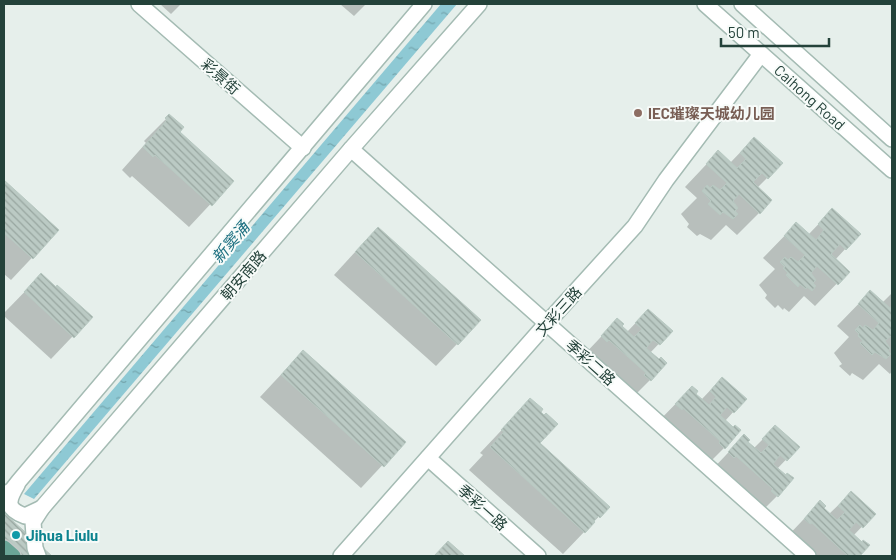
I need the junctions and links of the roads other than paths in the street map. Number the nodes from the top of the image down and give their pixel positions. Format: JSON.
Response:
{"nodes":[{"id":1,"x":139,"y":4,"type":"edge"},
{"id":2,"x":424,"y":4,"type":"edge"},
{"id":3,"x":479,"y":4,"type":"edge"},
{"id":4,"x":704,"y":4,"type":"edge"},
{"id":5,"x":742,"y":4,"type":"edge"},
{"id":6,"x":761,"y":54,"type":"junction"},
{"id":7,"x":892,"y":139,"type":"edge"},
{"id":8,"x":303,"y":148,"type":"junction"},
{"id":9,"x":351,"y":149,"type":"junction"},
{"id":10,"x":892,"y":170,"type":"edge"},
{"id":11,"x":548,"y":323,"type":"junction"},
{"id":12,"x":428,"y":458,"type":"junction"},
{"id":13,"x":19,"y":482,"type":"junction"},
{"id":14,"x":4,"y":495,"type":"edge"},
{"id":15,"x":42,"y":508,"type":"junction"},
{"id":16,"x":4,"y":548,"type":"edge"},
{"id":17,"x":13,"y":556,"type":"edge"},
{"id":18,"x":38,"y":556,"type":"edge"},
{"id":19,"x":341,"y":556,"type":"edge"},
{"id":20,"x":538,"y":556,"type":"edge"},
{"id":21,"x":808,"y":556,"type":"edge"}],
"edges":[{"from":1,"to":8,"type":"street","name":"彩景街"},
{"from":2,"to":8,"type":"street"},
{"from":3,"to":9,"type":"street","name":"朝安南路"},
{"from":4,"to":6,"type":"street","name":"Caihong Road"},
{"from":5,"to":7,"type":"street","name":"Caihong Road"},
{"from":6,"to":10,"type":"street","name":"Caihong Road"},
{"from":6,"to":11,"type":"street","name":"文彩三路"},
{"from":8,"to":13,"type":"street"},
{"from":9,"to":11,"type":"street","name":"季彩二路"},
{"from":9,"to":15,"type":"street","name":"朝安南路"},
{"from":11,"to":12,"type":"street","name":"文彩三路"},
{"from":11,"to":21,"type":"street","name":"季彩二路"},
{"from":12,"to":19,"type":"street","name":"文彩三路"},
{"from":12,"to":20,"type":"street","name":"季彩一路"},
{"from":13,"to":14,"type":"street"},
{"from":13,"to":15,"type":"street"},
{"from":15,"to":18,"type":"street","name":"朝安南路"},
{"from":16,"to":17,"type":"main road"}]}
